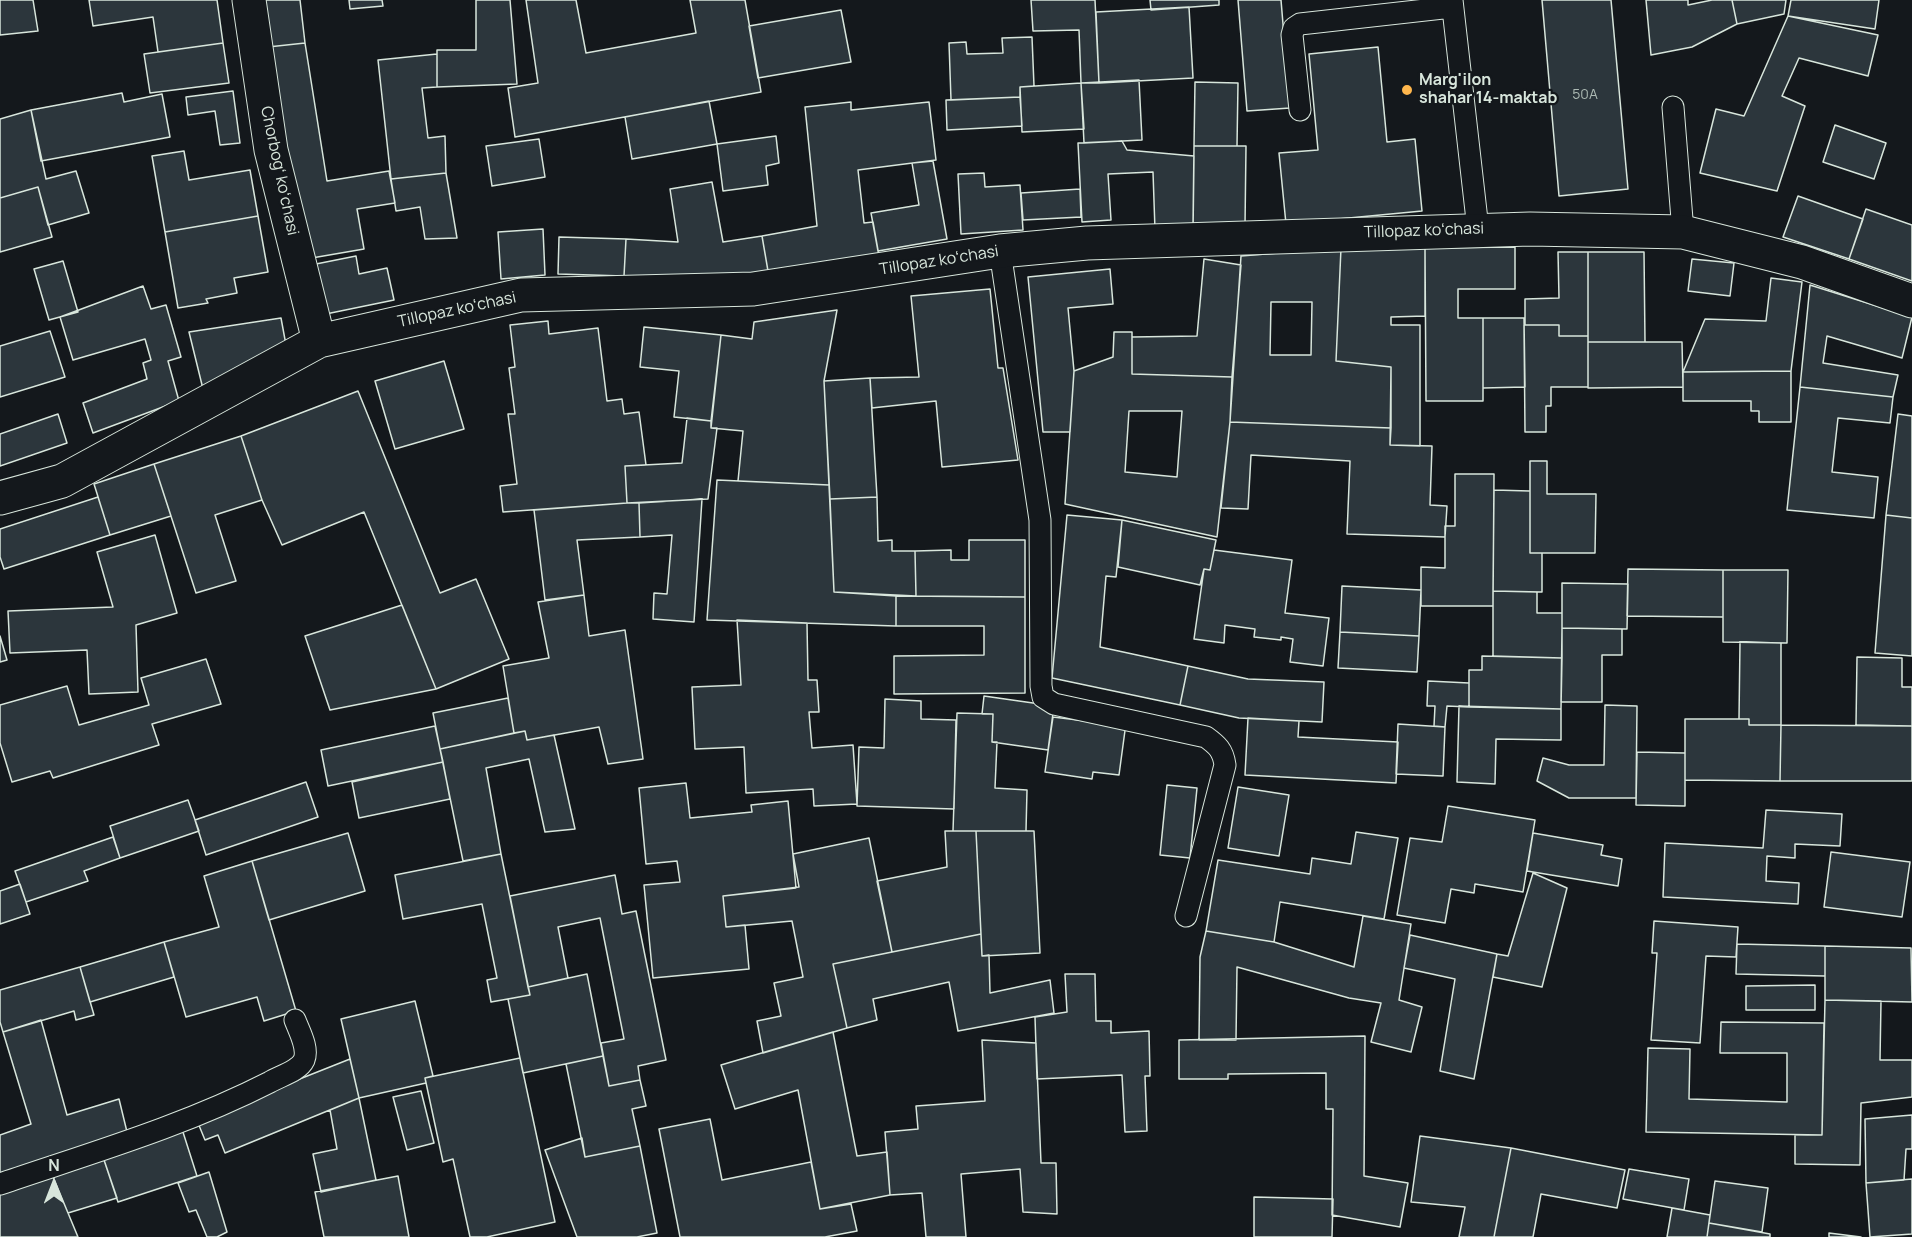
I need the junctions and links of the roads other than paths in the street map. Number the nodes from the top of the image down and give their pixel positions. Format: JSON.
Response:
{"nodes":[{"id":1,"x":249,"y":0,"type":"edge"},
{"id":2,"x":1452,"y":3,"type":"edge"},
{"id":3,"x":1673,"y":107,"type":"dead end"},
{"id":4,"x":1300,"y":110,"type":"dead end"},
{"id":5,"x":1478,"y":229,"type":"junction"},
{"id":6,"x":1683,"y":232,"type":"junction"},
{"id":7,"x":1000,"y":251,"type":"junction"},
{"id":8,"x":1912,"y":301,"type":"edge"},
{"id":9,"x":319,"y":341,"type":"junction"},
{"id":10,"x":0,"y":498,"type":"edge"},
{"id":11,"x":1186,"y":916,"type":"dead end"},
{"id":12,"x":295,"y":1020,"type":"dead end"},
{"id":13,"x":0,"y":1184,"type":"edge"}],
"edges":[{"from":1,"to":9,"type":"street","name":"Chorbogʻ koʻchasi"},
{"from":2,"to":4,"type":"lane"},
{"from":2,"to":5,"type":"lane"},
{"from":3,"to":6,"type":"lane"},
{"from":5,"to":6,"type":"street","name":"Tillopaz koʻchasi"},
{"from":5,"to":7,"type":"street","name":"Tillopaz koʻchasi"},
{"from":6,"to":8,"type":"street","name":"Tillopaz koʻchasi"},
{"from":7,"to":9,"type":"street","name":"Tillopaz koʻchasi"},
{"from":7,"to":11,"type":"lane"},
{"from":9,"to":10,"type":"street","name":"Tillopaz koʻchasi"},
{"from":12,"to":13,"type":"lane"}]}
